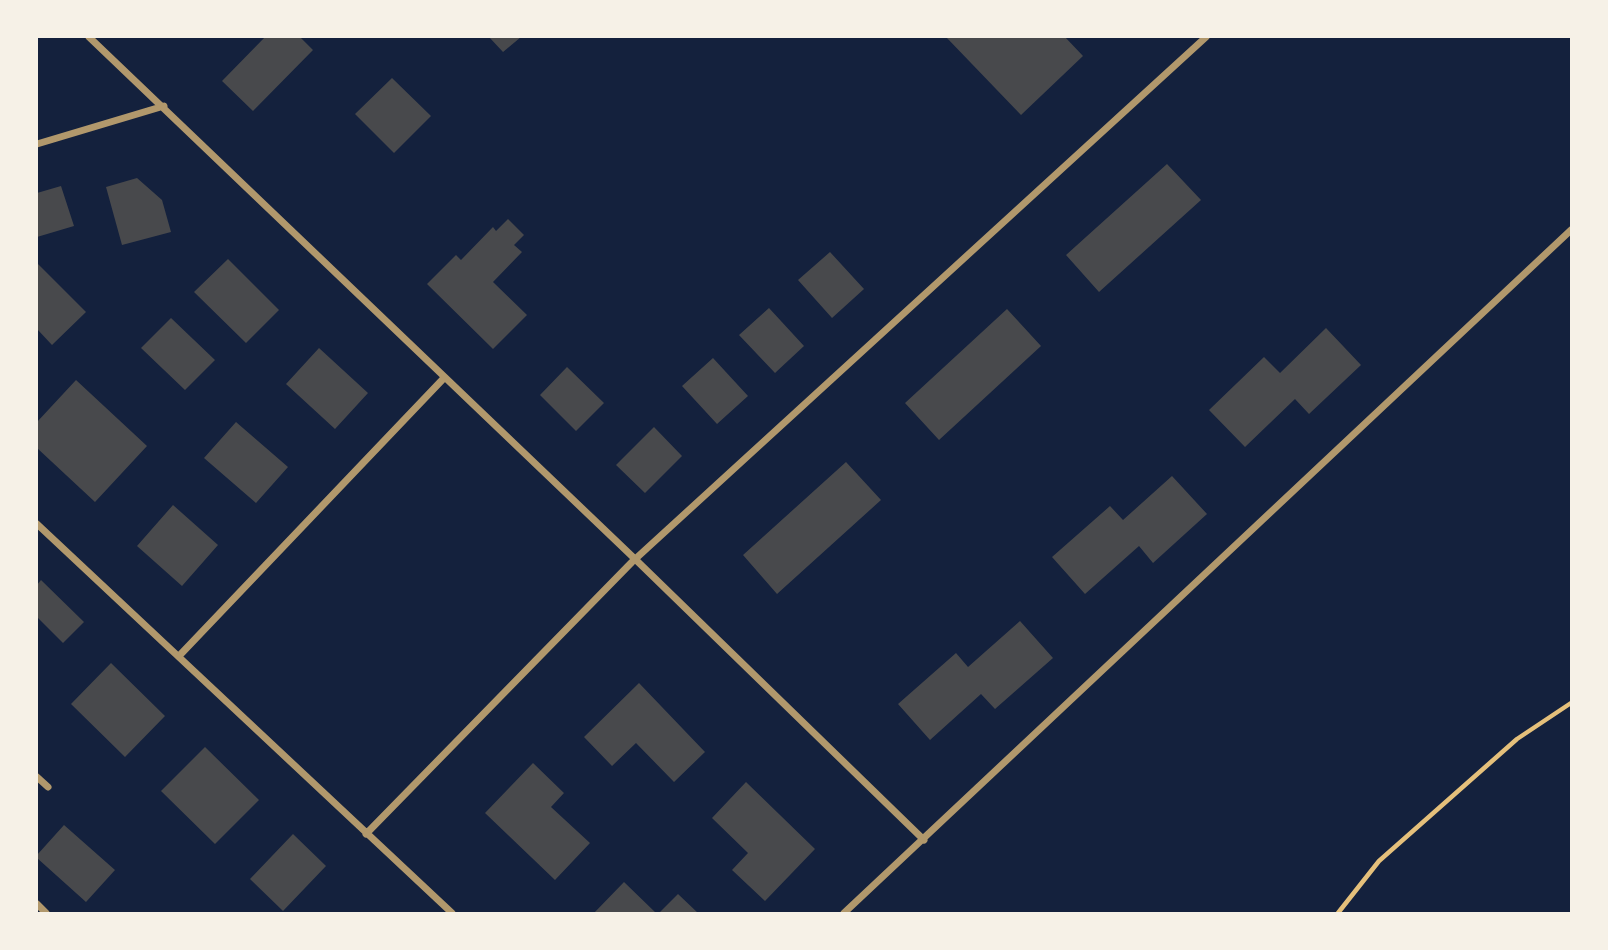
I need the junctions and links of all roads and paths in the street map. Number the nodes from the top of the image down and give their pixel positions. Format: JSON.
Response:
{"nodes":[{"id":1,"x":89,"y":37,"type":"edge"},
{"id":2,"x":1206,"y":37,"type":"edge"},
{"id":3,"x":164,"y":106,"type":"junction"},
{"id":4,"x":37,"y":144,"type":"edge"},
{"id":5,"x":1571,"y":230,"type":"edge"},
{"id":6,"x":444,"y":378,"type":"junction"},
{"id":7,"x":37,"y":524,"type":"edge"},
{"id":8,"x":635,"y":559,"type":"junction"},
{"id":9,"x":179,"y":656,"type":"junction"},
{"id":10,"x":1571,"y":703,"type":"edge"},
{"id":11,"x":37,"y":777,"type":"edge"},
{"id":12,"x":48,"y":787,"type":"dead end"},
{"id":13,"x":366,"y":834,"type":"junction"},
{"id":14,"x":923,"y":840,"type":"junction"},
{"id":15,"x":37,"y":904,"type":"edge"},
{"id":16,"x":46,"y":913,"type":"edge"},
{"id":17,"x":452,"y":913,"type":"edge"},
{"id":18,"x":844,"y":913,"type":"edge"},
{"id":19,"x":1338,"y":913,"type":"edge"}],
"edges":[{"from":1,"to":3,"type":"street"},
{"from":2,"to":8,"type":"street"},
{"from":3,"to":4,"type":"street"},
{"from":3,"to":6,"type":"street"},
{"from":5,"to":14,"type":"street"},
{"from":6,"to":8,"type":"street"},
{"from":6,"to":9,"type":"street"},
{"from":7,"to":9,"type":"street"},
{"from":8,"to":13,"type":"street"},
{"from":8,"to":14,"type":"street"},
{"from":9,"to":13,"type":"street"},
{"from":10,"to":19,"type":"path"},
{"from":11,"to":12,"type":"street"},
{"from":13,"to":17,"type":"street"},
{"from":14,"to":18,"type":"street"},
{"from":15,"to":16,"type":"street"}]}
